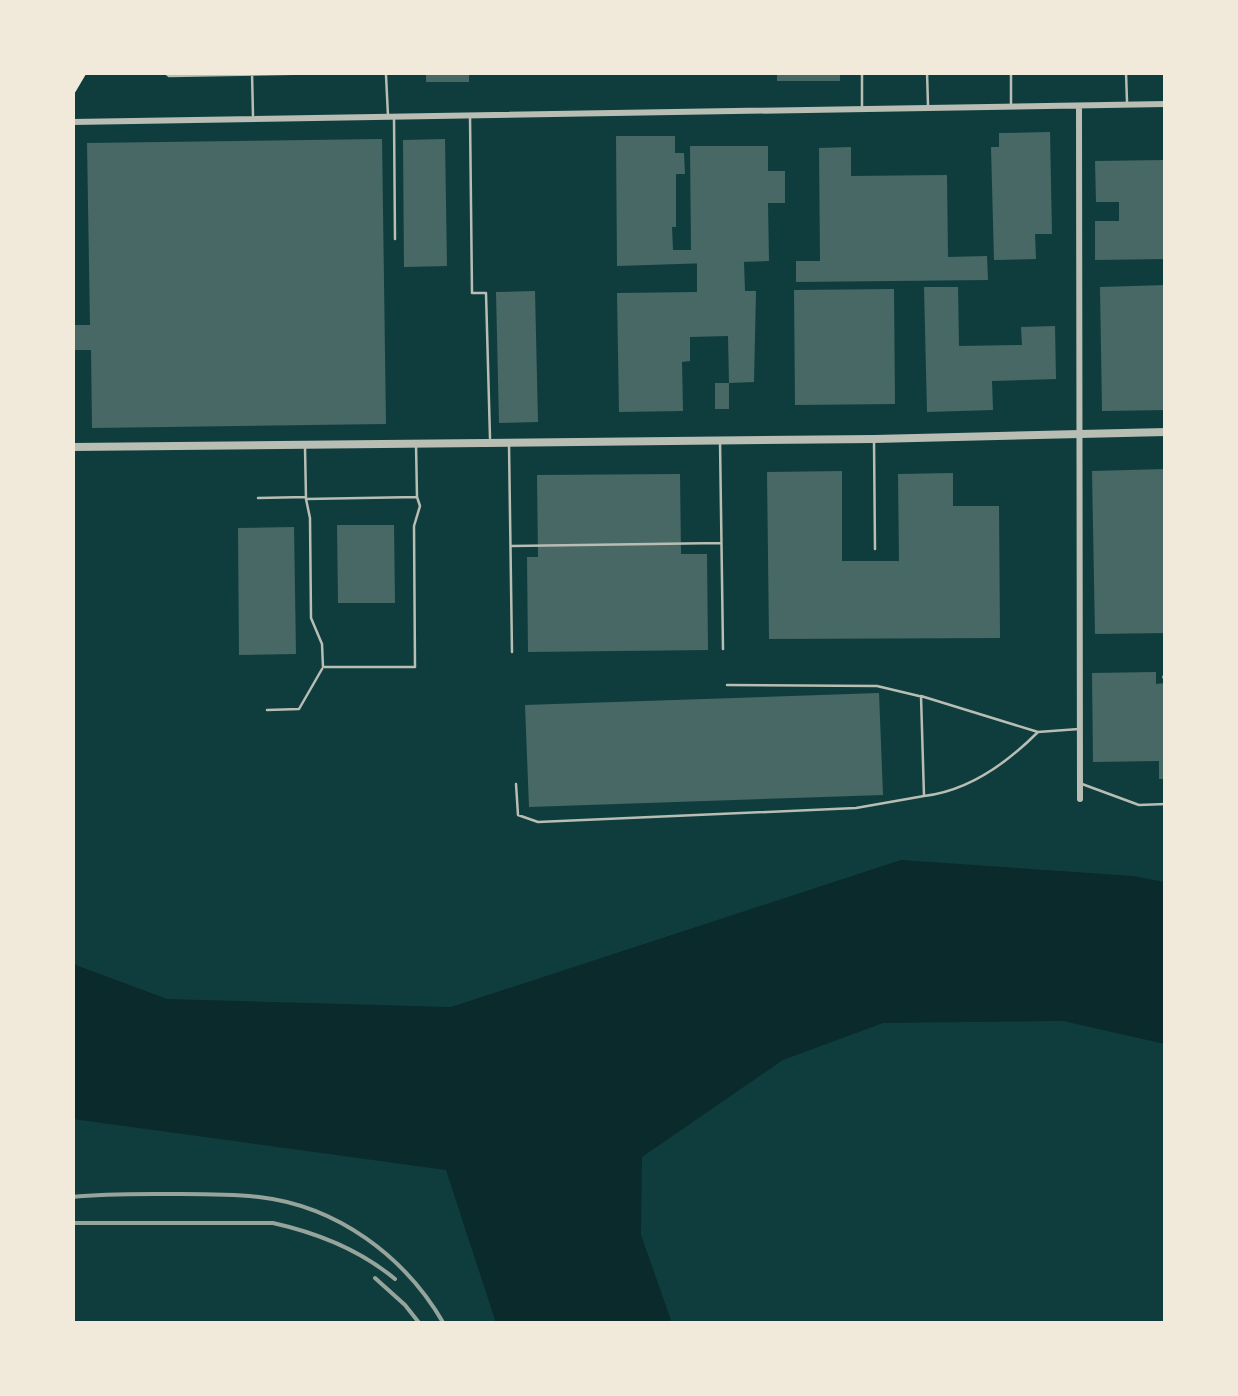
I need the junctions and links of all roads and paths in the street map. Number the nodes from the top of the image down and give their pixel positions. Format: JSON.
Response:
{"nodes":[{"id":1,"x":82,"y":72,"type":"edge"},
{"id":2,"x":164,"y":72,"type":"edge"},
{"id":3,"x":862,"y":72,"type":"edge"},
{"id":4,"x":927,"y":72,"type":"edge"},
{"id":5,"x":1012,"y":72,"type":"edge"},
{"id":6,"x":1126,"y":72,"type":"edge"},
{"id":7,"x":387,"y":73,"type":"edge"},
{"id":8,"x":252,"y":74,"type":"edge"},
{"id":9,"x":72,"y":89,"type":"edge"},
{"id":10,"x":1127,"y":104,"type":"junction"},
{"id":11,"x":1166,"y":104,"type":"edge"},
{"id":12,"x":1012,"y":106,"type":"junction"},
{"id":13,"x":1078,"y":106,"type":"junction"},
{"id":14,"x":928,"y":107,"type":"junction"},
{"id":15,"x":862,"y":108,"type":"junction"},
{"id":16,"x":470,"y":114,"type":"junction"},
{"id":17,"x":391,"y":116,"type":"junction"},
{"id":18,"x":253,"y":118,"type":"junction"},
{"id":19,"x":72,"y":122,"type":"edge"},
{"id":20,"x":395,"y":239,"type":"dead end"},
{"id":21,"x":1166,"y":432,"type":"edge"},
{"id":22,"x":1080,"y":434,"type":"junction"},
{"id":23,"x":874,"y":439,"type":"junction"},
{"id":24,"x":720,"y":440,"type":"junction"},
{"id":25,"x":509,"y":443,"type":"junction"},
{"id":26,"x":416,"y":444,"type":"junction"},
{"id":27,"x":490,"y":444,"type":"junction"},
{"id":28,"x":305,"y":445,"type":"junction"},
{"id":29,"x":72,"y":447,"type":"edge"},
{"id":30,"x":258,"y":498,"type":"dead end"},
{"id":31,"x":306,"y":498,"type":"junction"},
{"id":32,"x":417,"y":498,"type":"junction"},
{"id":33,"x":721,"y":542,"type":"junction"},
{"id":34,"x":511,"y":546,"type":"junction"},
{"id":35,"x":875,"y":550,"type":"dead end"},
{"id":36,"x":723,"y":649,"type":"dead end"},
{"id":37,"x":512,"y":652,"type":"dead end"},
{"id":38,"x":322,"y":668,"type":"junction"},
{"id":39,"x":727,"y":685,"type":"dead end"},
{"id":40,"x":921,"y":696,"type":"junction"},
{"id":41,"x":268,"y":710,"type":"dead end"},
{"id":42,"x":1080,"y":728,"type":"junction"},
{"id":43,"x":1038,"y":732,"type":"junction"},
{"id":44,"x":1080,"y":783,"type":"junction"},
{"id":45,"x":516,"y":784,"type":"dead end"},
{"id":46,"x":924,"y":796,"type":"junction"},
{"id":47,"x":1080,"y":800,"type":"dead end"},
{"id":48,"x":1166,"y":804,"type":"edge"}],
"edges":[{"from":1,"to":9,"type":"main road"},
{"from":2,"to":8,"type":"lane"},
{"from":3,"to":15,"type":"lane"},
{"from":4,"to":14,"type":"lane"},
{"from":5,"to":12,"type":"lane"},
{"from":6,"to":10,"type":"lane"},
{"from":7,"to":8,"type":"lane"},
{"from":7,"to":17,"type":"lane"},
{"from":8,"to":18,"type":"lane"},
{"from":10,"to":11,"type":"street"},
{"from":10,"to":13,"type":"street"},
{"from":12,"to":13,"type":"street"},
{"from":12,"to":14,"type":"street"},
{"from":13,"to":22,"type":"street"},
{"from":14,"to":15,"type":"street"},
{"from":15,"to":16,"type":"street"},
{"from":16,"to":17,"type":"street"},
{"from":16,"to":27,"type":"lane"},
{"from":17,"to":18,"type":"street"},
{"from":17,"to":20,"type":"lane"},
{"from":18,"to":19,"type":"street"},
{"from":21,"to":22,"type":"street"},
{"from":22,"to":23,"type":"street"},
{"from":22,"to":42,"type":"street"},
{"from":23,"to":24,"type":"street"},
{"from":23,"to":35,"type":"lane"},
{"from":24,"to":25,"type":"street"},
{"from":24,"to":33,"type":"lane"},
{"from":25,"to":27,"type":"street"},
{"from":25,"to":34,"type":"lane"},
{"from":26,"to":27,"type":"street"},
{"from":26,"to":28,"type":"street"},
{"from":26,"to":32,"type":"lane"},
{"from":28,"to":29,"type":"street"},
{"from":28,"to":31,"type":"lane"},
{"from":30,"to":31,"type":"lane"},
{"from":31,"to":32,"type":"lane"},
{"from":31,"to":38,"type":"lane"},
{"from":32,"to":38,"type":"lane"},
{"from":33,"to":34,"type":"lane"},
{"from":33,"to":36,"type":"lane"},
{"from":34,"to":37,"type":"lane"},
{"from":38,"to":41,"type":"lane"},
{"from":39,"to":40,"type":"lane"},
{"from":40,"to":43,"type":"lane"},
{"from":40,"to":46,"type":"lane"},
{"from":42,"to":43,"type":"lane"},
{"from":42,"to":44,"type":"street"},
{"from":43,"to":46,"type":"lane"},
{"from":44,"to":47,"type":"street"},
{"from":44,"to":48,"type":"lane"},
{"from":45,"to":46,"type":"lane"}]}
